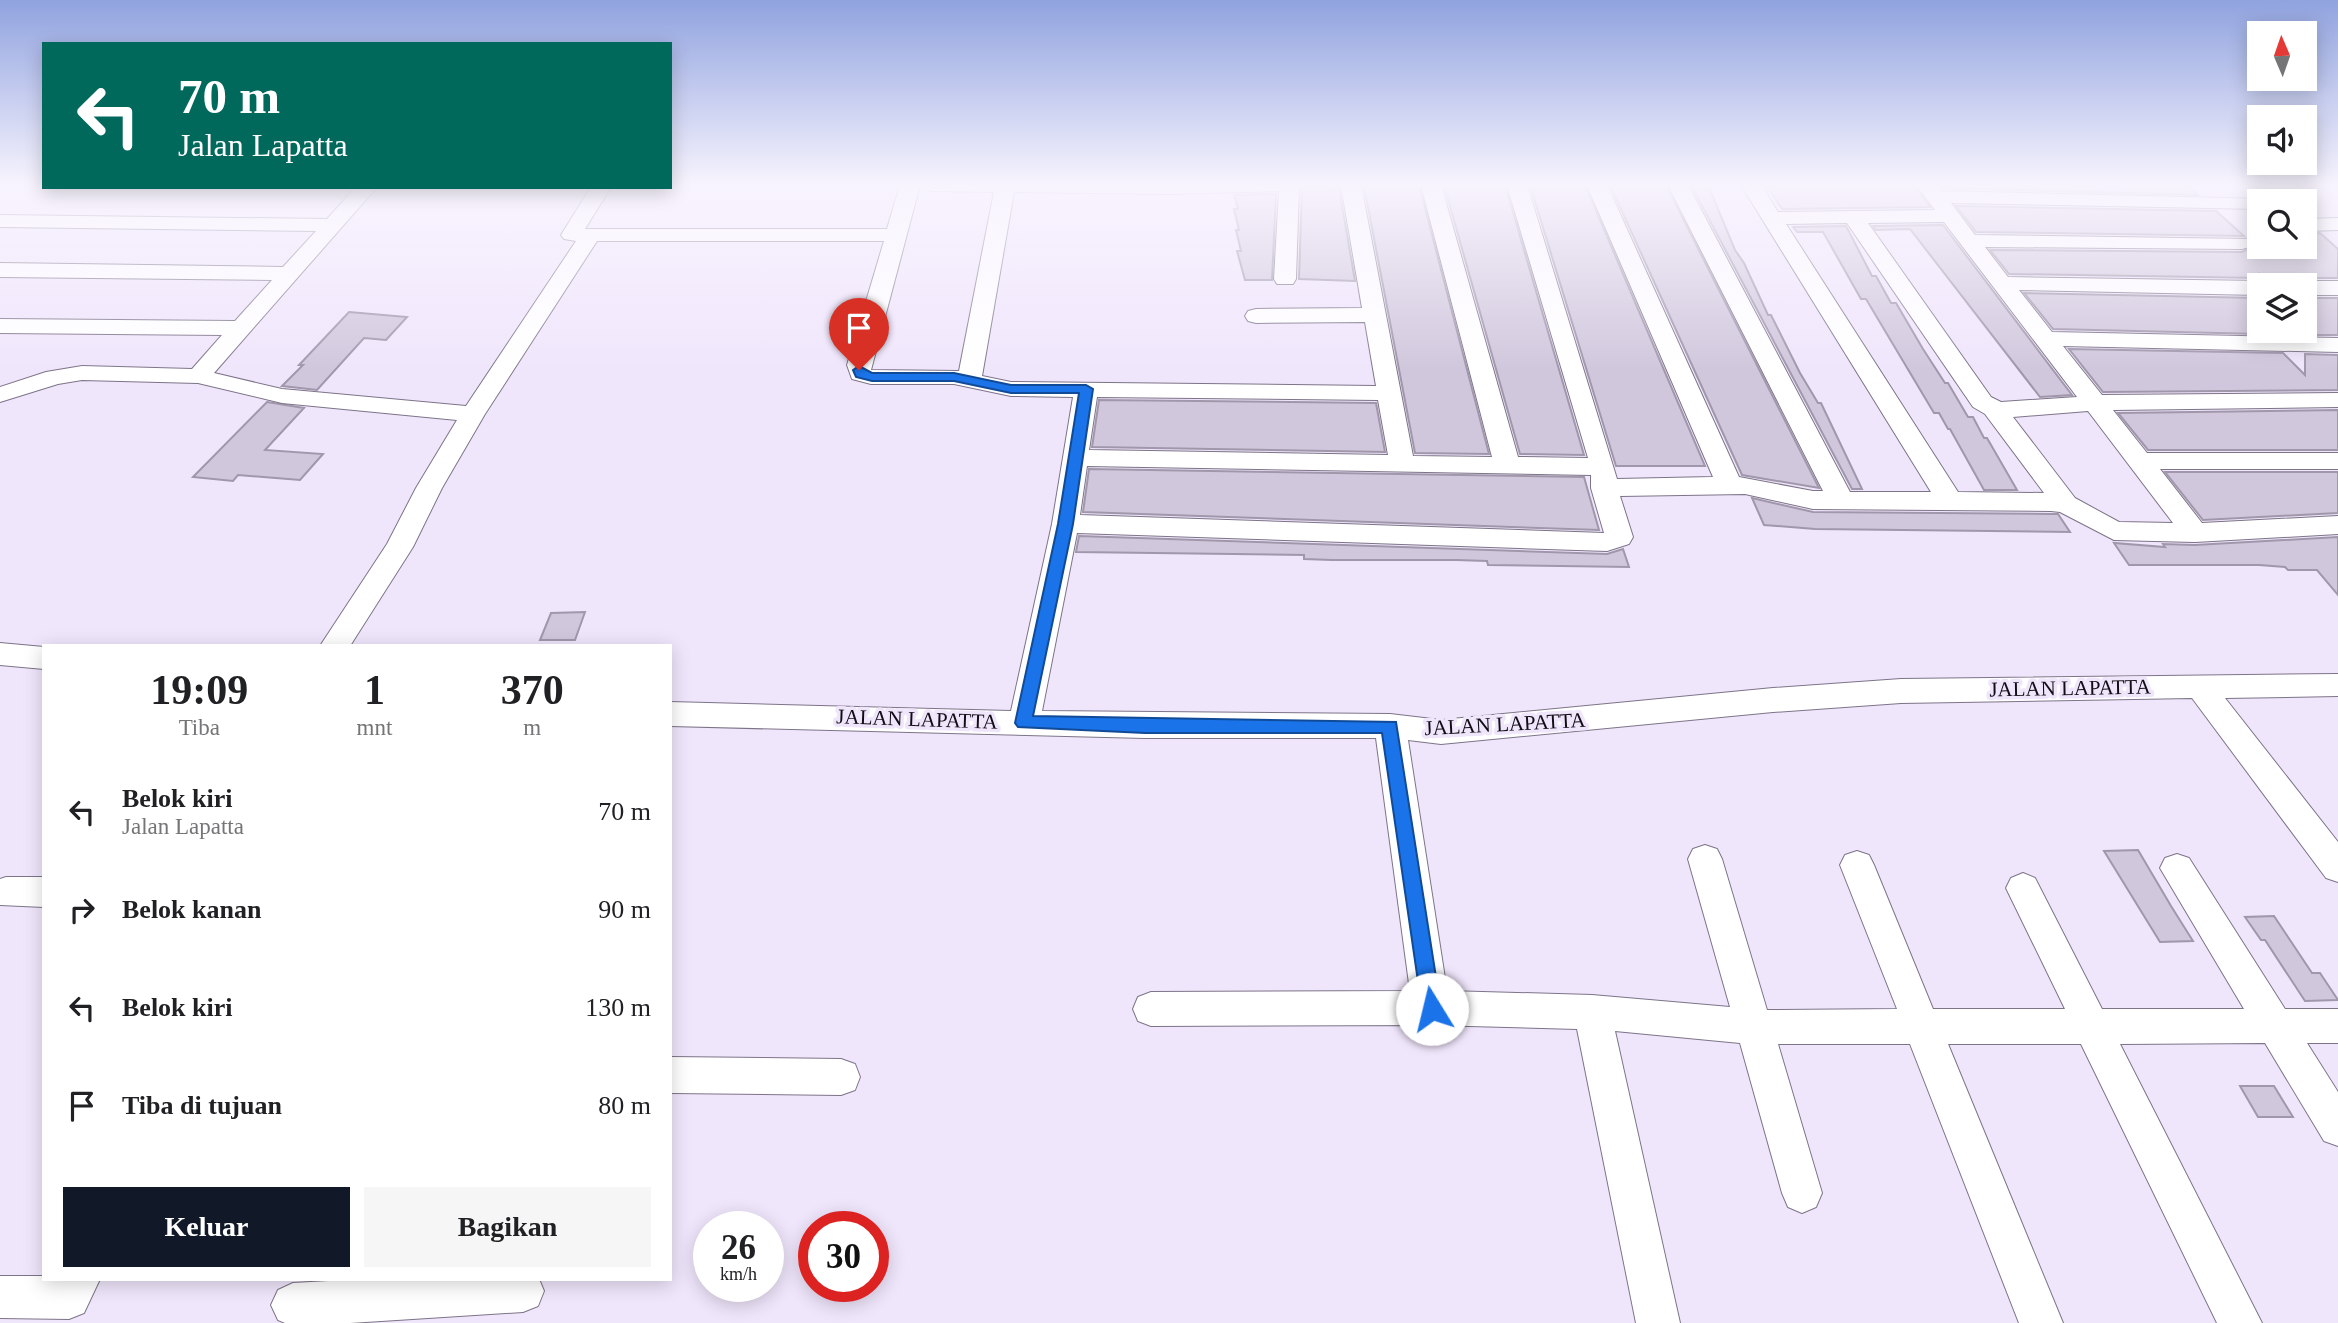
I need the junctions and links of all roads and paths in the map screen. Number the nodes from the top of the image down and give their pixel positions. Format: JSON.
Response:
{"nodes":[{"id":1,"x":314,"y":247,"type":"edge"},
{"id":2,"x":583,"y":247,"type":"edge"},
{"id":3,"x":894,"y":247,"type":"edge"},
{"id":4,"x":993,"y":247,"type":"edge"},
{"id":5,"x":1286,"y":247,"type":"edge"},
{"id":6,"x":1361,"y":247,"type":"edge"},
{"id":7,"x":1448,"y":247,"type":"edge"},
{"id":8,"x":1535,"y":247,"type":"edge"},
{"id":9,"x":1624,"y":247,"type":"edge"},
{"id":10,"x":1710,"y":247,"type":"edge"},
{"id":11,"x":1791,"y":247,"type":"edge"},
{"id":12,"x":1874,"y":247,"type":"edge"},
{"id":13,"x":1975,"y":247,"type":"edge"},
{"id":14,"x":0,"y":270,"type":"edge"},
{"id":15,"x":290,"y":274,"type":"junction"},
{"id":16,"x":1285,"y":279,"type":"dead end"},
{"id":17,"x":2003,"y":283,"type":"junction"},
{"id":18,"x":2247,"y":288,"type":"edge"},
{"id":19,"x":2317,"y":288,"type":"edge"},
{"id":20,"x":2338,"y":288,"type":"edge"},
{"id":21,"x":1374,"y":315,"type":"junction"},
{"id":22,"x":1256,"y":316,"type":"dead end"},
{"id":23,"x":0,"y":326,"type":"edge"},
{"id":24,"x":239,"y":328,"type":"junction"},
{"id":25,"x":2047,"y":339,"type":"junction"},
{"id":26,"x":2338,"y":345,"type":"edge"},
{"id":27,"x":198,"y":376,"type":"junction"},
{"id":28,"x":968,"y":380,"type":"junction"},
{"id":29,"x":1086,"y":389,"type":"junction"},
{"id":30,"x":1389,"y":393,"type":"junction"},
{"id":31,"x":0,"y":395,"type":"edge"},
{"id":32,"x":2338,"y":400,"type":"edge"},
{"id":33,"x":2095,"y":403,"type":"junction"},
{"id":34,"x":1994,"y":409,"type":"junction"},
{"id":35,"x":474,"y":414,"type":"junction"},
{"id":36,"x":1075,"y":458,"type":"junction"},
{"id":37,"x":2139,"y":461,"type":"junction"},
{"id":38,"x":2338,"y":461,"type":"edge"},
{"id":39,"x":1402,"y":463,"type":"junction"},
{"id":40,"x":1507,"y":465,"type":"junction"},
{"id":41,"x":1603,"y":478,"type":"junction"},
{"id":42,"x":1729,"y":484,"type":"junction"},
{"id":43,"x":1842,"y":500,"type":"junction"},
{"id":44,"x":1950,"y":501,"type":"junction"},
{"id":45,"x":2066,"y":504,"type":"junction"},
{"id":46,"x":1065,"y":524,"type":"junction"},
{"id":47,"x":2338,"y":525,"type":"edge"},
{"id":48,"x":2195,"y":533,"type":"junction"},
{"id":49,"x":336,"y":644,"type":"edge"},
{"id":50,"x":0,"y":654,"type":"edge"},
{"id":51,"x":42,"y":658,"type":"edge"},
{"id":52,"x":2338,"y":685,"type":"edge"},
{"id":53,"x":2199,"y":686,"type":"junction"},
{"id":54,"x":672,"y":714,"type":"edge"},
{"id":55,"x":1024,"y":723,"type":"junction"},
{"id":56,"x":1390,"y":726,"type":"junction"},
{"id":57,"x":1705,"y":859,"type":"dead end"},
{"id":58,"x":1857,"y":865,"type":"dead end"},
{"id":59,"x":2177,"y":868,"type":"dead end"},
{"id":60,"x":2338,"y":868,"type":"edge"},
{"id":61,"x":2023,"y":888,"type":"dead end"},
{"id":62,"x":6,"y":892,"type":"dead end"},
{"id":63,"x":42,"y":892,"type":"edge"},
{"id":64,"x":1151,"y":1009,"type":"dead end"},
{"id":65,"x":1432,"y":1009,"type":"junction"},
{"id":66,"x":1592,"y":1012,"type":"junction"},
{"id":67,"x":2276,"y":1026,"type":"junction"},
{"id":68,"x":1754,"y":1027,"type":"junction"},
{"id":69,"x":1922,"y":1027,"type":"junction"},
{"id":70,"x":2090,"y":1027,"type":"junction"},
{"id":71,"x":2338,"y":1027,"type":"edge"},
{"id":72,"x":672,"y":1075,"type":"edge"},
{"id":73,"x":841,"y":1077,"type":"dead end"},
{"id":74,"x":2338,"y":1127,"type":"edge"},
{"id":75,"x":1802,"y":1193,"type":"dead end"},
{"id":76,"x":78,"y":1281,"type":"edge"},
{"id":77,"x":523,"y":1291,"type":"dead end"},
{"id":78,"x":0,"y":1297,"type":"edge"},
{"id":79,"x":294,"y":1302,"type":"edge"},
{"id":80,"x":1658,"y":1323,"type":"edge"},
{"id":81,"x":2041,"y":1323,"type":"edge"},
{"id":82,"x":2240,"y":1323,"type":"edge"}],
"edges":[{"from":1,"to":15,"type":"street"},
{"from":2,"to":35,"type":"street"},
{"from":3,"to":28,"type":"street"},
{"from":4,"to":28,"type":"street"},
{"from":5,"to":16,"type":"street"},
{"from":6,"to":21,"type":"street"},
{"from":7,"to":40,"type":"street"},
{"from":8,"to":41,"type":"street"},
{"from":9,"to":42,"type":"street"},
{"from":10,"to":43,"type":"street"},
{"from":11,"to":44,"type":"street"},
{"from":12,"to":34,"type":"street"},
{"from":13,"to":17,"type":"street"},
{"from":14,"to":15,"type":"street"},
{"from":15,"to":24,"type":"street"},
{"from":17,"to":18,"type":"street"},
{"from":17,"to":25,"type":"street"},
{"from":19,"to":20,"type":"street"},
{"from":21,"to":22,"type":"street"},
{"from":21,"to":30,"type":"street"},
{"from":23,"to":24,"type":"street"},
{"from":24,"to":27,"type":"street"},
{"from":25,"to":26,"type":"street"},
{"from":25,"to":33,"type":"street"},
{"from":27,"to":31,"type":"street"},
{"from":27,"to":35,"type":"street"},
{"from":28,"to":29,"type":"street"},
{"from":29,"to":30,"type":"street"},
{"from":29,"to":36,"type":"street"},
{"from":30,"to":39,"type":"street"},
{"from":32,"to":33,"type":"street"},
{"from":33,"to":34,"type":"street"},
{"from":33,"to":37,"type":"street"},
{"from":34,"to":45,"type":"street"},
{"from":35,"to":49,"type":"street"},
{"from":36,"to":39,"type":"street"},
{"from":36,"to":46,"type":"street"},
{"from":37,"to":38,"type":"street"},
{"from":37,"to":48,"type":"street"},
{"from":39,"to":40,"type":"street"},
{"from":40,"to":41,"type":"street"},
{"from":41,"to":42,"type":"street"},
{"from":41,"to":46,"type":"street"},
{"from":42,"to":43,"type":"street"},
{"from":43,"to":44,"type":"street"},
{"from":44,"to":45,"type":"street"},
{"from":45,"to":48,"type":"street"},
{"from":46,"to":55,"type":"street"},
{"from":47,"to":48,"type":"street"},
{"from":50,"to":51,"type":"street"},
{"from":52,"to":53,"type":"street","name":"JALAN LAPATTA"},
{"from":53,"to":56,"type":"street","name":"JALAN LAPATTA"},
{"from":53,"to":60,"type":"street"},
{"from":54,"to":55,"type":"street","name":"JALAN LAPATTA"},
{"from":55,"to":56,"type":"street","name":"JALAN LAPATTA"},
{"from":56,"to":65,"type":"street"},
{"from":57,"to":68,"type":"street"},
{"from":58,"to":69,"type":"street"},
{"from":59,"to":67,"type":"street"},
{"from":61,"to":70,"type":"street"},
{"from":62,"to":63,"type":"street"},
{"from":64,"to":65,"type":"street"},
{"from":65,"to":66,"type":"street"},
{"from":66,"to":68,"type":"street"},
{"from":66,"to":80,"type":"street"},
{"from":67,"to":70,"type":"street"},
{"from":67,"to":71,"type":"street"},
{"from":67,"to":74,"type":"street"},
{"from":68,"to":69,"type":"street"},
{"from":68,"to":75,"type":"street"},
{"from":69,"to":70,"type":"street"},
{"from":69,"to":81,"type":"street"},
{"from":70,"to":82,"type":"street"},
{"from":72,"to":73,"type":"street"},
{"from":76,"to":78,"type":"street"},
{"from":77,"to":79,"type":"street"}]}
